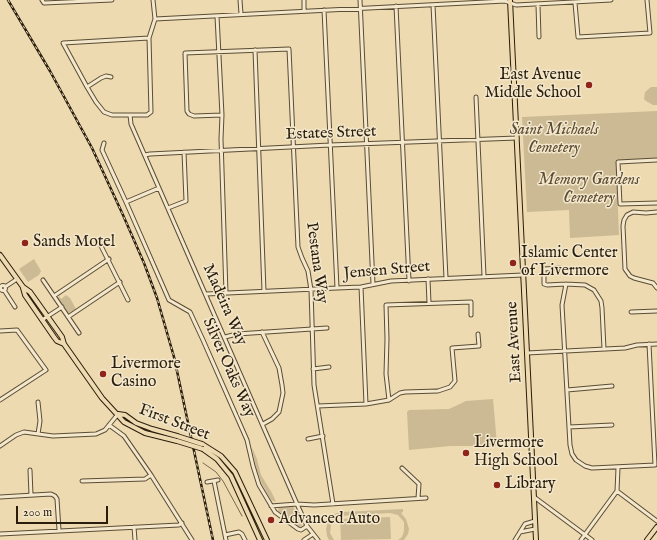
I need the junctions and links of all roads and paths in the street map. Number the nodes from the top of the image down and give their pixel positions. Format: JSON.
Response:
{"nodes":[{"id":1,"x":42,"y":0,"type":"edge"},
{"id":2,"x":112,"y":0,"type":"edge"},
{"id":3,"x":153,"y":0,"type":"edge"},
{"id":4,"x":240,"y":0,"type":"edge"},
{"id":5,"x":304,"y":0,"type":"edge"},
{"id":6,"x":360,"y":0,"type":"edge"},
{"id":7,"x":611,"y":0,"type":"edge"},
{"id":8,"x":647,"y":0,"type":"edge"},
{"id":9,"x":510,"y":1,"type":"edge"},
{"id":10,"x":446,"y":2,"type":"edge"},
{"id":11,"x":575,"y":3,"type":"junction"},
{"id":12,"x":538,"y":4,"type":"junction"},
{"id":13,"x":433,"y":5,"type":"junction"},
{"id":14,"x":396,"y":6,"type":"junction"},
{"id":15,"x":360,"y":8,"type":"junction"},
{"id":16,"x":324,"y":10,"type":"junction"},
{"id":17,"x":304,"y":11,"type":"junction"},
{"id":18,"x":241,"y":14,"type":"junction"},
{"id":19,"x":217,"y":16,"type":"junction"},
{"id":20,"x":155,"y":19,"type":"junction"},
{"id":21,"x":539,"y":37,"type":"dead end"},
{"id":22,"x":149,"y":38,"type":"junction"},
{"id":23,"x":255,"y":50,"type":"junction"},
{"id":24,"x":219,"y":52,"type":"junction"},
{"id":25,"x":111,"y":77,"type":"dead end"},
{"id":26,"x":86,"y":87,"type":"junction"},
{"id":27,"x":476,"y":97,"type":"dead end"},
{"id":28,"x":130,"y":115,"type":"junction"},
{"id":29,"x":222,"y":115,"type":"junction"},
{"id":30,"x":517,"y":138,"type":"junction"},
{"id":31,"x":478,"y":140,"type":"junction"},
{"id":32,"x":439,"y":142,"type":"junction"},
{"id":33,"x":104,"y":143,"type":"dead end"},
{"id":34,"x":402,"y":143,"type":"junction"},
{"id":35,"x":366,"y":144,"type":"junction"},
{"id":36,"x":330,"y":145,"type":"junction"},
{"id":37,"x":294,"y":148,"type":"junction"},
{"id":38,"x":258,"y":149,"type":"junction"},
{"id":39,"x":221,"y":150,"type":"junction"},
{"id":40,"x":184,"y":152,"type":"junction"},
{"id":41,"x":145,"y":155,"type":"junction"},
{"id":42,"x":657,"y":160,"type":"edge"},
{"id":43,"x":159,"y":188,"type":"junction"},
{"id":44,"x":126,"y":202,"type":"junction"},
{"id":45,"x":657,"y":203,"type":"edge"},
{"id":46,"x":168,"y":208,"type":"junction"},
{"id":47,"x":657,"y":212,"type":"edge"},
{"id":48,"x":100,"y":244,"type":"dead end"},
{"id":49,"x":0,"y":255,"type":"edge"},
{"id":50,"x":108,"y":259,"type":"junction"},
{"id":51,"x":560,"y":268,"type":"dead end"},
{"id":52,"x":523,"y":275,"type":"junction"},
{"id":53,"x":484,"y":276,"type":"junction"},
{"id":54,"x":446,"y":278,"type":"junction"},
{"id":55,"x":17,"y":279,"type":"junction"},
{"id":56,"x":428,"y":279,"type":"junction"},
{"id":57,"x":43,"y":280,"type":"dead end"},
{"id":58,"x":409,"y":281,"type":"junction"},
{"id":59,"x":120,"y":282,"type":"junction"},
{"id":60,"x":373,"y":284,"type":"junction"},
{"id":61,"x":566,"y":284,"type":"junction"},
{"id":62,"x":361,"y":286,"type":"junction"},
{"id":63,"x":23,"y":287,"type":"junction"},
{"id":64,"x":2,"y":288,"type":"edge"},
{"id":65,"x":337,"y":288,"type":"junction"},
{"id":66,"x":657,"y":288,"type":"edge"},
{"id":67,"x":311,"y":290,"type":"junction"},
{"id":68,"x":264,"y":291,"type":"junction"},
{"id":69,"x":226,"y":293,"type":"junction"},
{"id":70,"x":206,"y":294,"type":"junction"},
{"id":71,"x":54,"y":296,"type":"junction"},
{"id":72,"x":128,"y":300,"type":"dead end"},
{"id":73,"x":430,"y":303,"type":"junction"},
{"id":74,"x":15,"y":307,"type":"dead end"},
{"id":75,"x":62,"y":307,"type":"junction"},
{"id":76,"x":657,"y":311,"type":"edge"},
{"id":77,"x":631,"y":312,"type":"dead end"},
{"id":78,"x":472,"y":315,"type":"dead end"},
{"id":79,"x":47,"y":317,"type":"junction"},
{"id":80,"x":68,"y":317,"type":"junction"},
{"id":81,"x":42,"y":320,"type":"junction"},
{"id":82,"x":327,"y":328,"type":"dead end"},
{"id":83,"x":312,"y":330,"type":"junction"},
{"id":84,"x":0,"y":331,"type":"edge"},
{"id":85,"x":262,"y":332,"type":"junction"},
{"id":86,"x":79,"y":333,"type":"dead end"},
{"id":87,"x":478,"y":334,"type":"dead end"},
{"id":88,"x":225,"y":338,"type":"junction"},
{"id":89,"x":64,"y":344,"type":"junction"},
{"id":90,"x":649,"y":344,"type":"junction"},
{"id":91,"x":657,"y":344,"type":"edge"},
{"id":92,"x":604,"y":349,"type":"junction"},
{"id":93,"x":565,"y":351,"type":"junction"},
{"id":94,"x":527,"y":353,"type":"junction"},
{"id":95,"x":329,"y":367,"type":"dead end"},
{"id":96,"x":313,"y":368,"type":"junction"},
{"id":97,"x":612,"y":386,"type":"dead end"},
{"id":98,"x":567,"y":390,"type":"junction"},
{"id":99,"x":0,"y":400,"type":"edge"},
{"id":100,"x":389,"y":400,"type":"junction"},
{"id":101,"x":38,"y":402,"type":"dead end"},
{"id":102,"x":366,"y":404,"type":"junction"},
{"id":103,"x":318,"y":406,"type":"junction"},
{"id":104,"x":118,"y":414,"type":"junction"},
{"id":105,"x":263,"y":424,"type":"junction"},
{"id":106,"x":109,"y":425,"type":"junction"},
{"id":107,"x":612,"y":425,"type":"dead end"},
{"id":108,"x":569,"y":427,"type":"junction"},
{"id":109,"x":38,"y":434,"type":"junction"},
{"id":110,"x":323,"y":436,"type":"junction"},
{"id":111,"x":177,"y":438,"type":"junction"},
{"id":112,"x":308,"y":439,"type":"dead end"},
{"id":113,"x":0,"y":446,"type":"edge"},
{"id":114,"x":402,"y":468,"type":"dead end"},
{"id":115,"x":618,"y":468,"type":"junction"},
{"id":116,"x":30,"y":470,"type":"dead end"},
{"id":117,"x":151,"y":475,"type":"junction"},
{"id":118,"x":82,"y":481,"type":"dead end"},
{"id":119,"x":207,"y":482,"type":"dead end"},
{"id":120,"x":617,"y":491,"type":"junction"},
{"id":121,"x":31,"y":495,"type":"junction"},
{"id":122,"x":0,"y":497,"type":"edge"},
{"id":123,"x":534,"y":497,"type":"junction"},
{"id":124,"x":418,"y":498,"type":"junction"},
{"id":125,"x":426,"y":498,"type":"dead end"},
{"id":126,"x":297,"y":504,"type":"junction"},
{"id":127,"x":333,"y":504,"type":"junction"},
{"id":128,"x":271,"y":506,"type":"junction"},
{"id":129,"x":535,"y":521,"type":"junction"},
{"id":130,"x":657,"y":521,"type":"edge"},
{"id":131,"x":182,"y":523,"type":"junction"},
{"id":132,"x":308,"y":526,"type":"junction"},
{"id":133,"x":134,"y":527,"type":"junction"},
{"id":134,"x":657,"y":527,"type":"edge"},
{"id":135,"x":535,"y":529,"type":"junction"},
{"id":136,"x":59,"y":530,"type":"junction"},
{"id":137,"x":520,"y":532,"type":"junction"},
{"id":138,"x":0,"y":534,"type":"edge"},
{"id":139,"x":313,"y":534,"type":"junction"},
{"id":140,"x":585,"y":534,"type":"junction"},
{"id":141,"x":225,"y":535,"type":"junction"},
{"id":142,"x":135,"y":540,"type":"edge"},
{"id":143,"x":192,"y":540,"type":"edge"},
{"id":144,"x":226,"y":540,"type":"edge"},
{"id":145,"x":245,"y":540,"type":"edge"},
{"id":146,"x":260,"y":540,"type":"edge"},
{"id":147,"x":267,"y":540,"type":"edge"},
{"id":148,"x":304,"y":540,"type":"edge"},
{"id":149,"x":318,"y":540,"type":"edge"},
{"id":150,"x":515,"y":540,"type":"edge"},
{"id":151,"x":536,"y":540,"type":"edge"},
{"id":152,"x":581,"y":540,"type":"edge"},
{"id":153,"x":592,"y":540,"type":"edge"},
{"id":154,"x":647,"y":540,"type":"edge"}],
"edges":[{"from":1,"to":2,"type":"street"},
{"from":3,"to":20,"type":"street"},
{"from":4,"to":18,"type":"street"},
{"from":5,"to":17,"type":"street"},
{"from":6,"to":15,"type":"street"},
{"from":7,"to":11,"type":"street"},
{"from":8,"to":11,"type":"street"},
{"from":9,"to":10,"type":"street"},
{"from":9,"to":12,"type":"street"},
{"from":9,"to":30,"type":"main road","name":"East Avenue"},
{"from":10,"to":13,"type":"street"},
{"from":11,"to":12,"type":"street"},
{"from":12,"to":21,"type":"street"},
{"from":13,"to":14,"type":"street"},
{"from":13,"to":32,"type":"street"},
{"from":14,"to":15,"type":"street"},
{"from":14,"to":34,"type":"street"},
{"from":15,"to":16,"type":"street"},
{"from":15,"to":35,"type":"street"},
{"from":16,"to":17,"type":"street"},
{"from":16,"to":36,"type":"street"},
{"from":17,"to":18,"type":"street"},
{"from":18,"to":19,"type":"street"},
{"from":19,"to":20,"type":"street"},
{"from":19,"to":24,"type":"street"},
{"from":20,"to":22,"type":"street"},
{"from":22,"to":26,"type":"street"},
{"from":22,"to":28,"type":"street"},
{"from":23,"to":24,"type":"street"},
{"from":23,"to":37,"type":"street","name":"Pestana Way"},
{"from":23,"to":38,"type":"street"},
{"from":24,"to":29,"type":"street"},
{"from":24,"to":29,"type":"street"},
{"from":25,"to":26,"type":"street"},
{"from":26,"to":28,"type":"street"},
{"from":27,"to":31,"type":"street"},
{"from":28,"to":41,"type":"street","name":"Madeira Way"},
{"from":29,"to":39,"type":"street"},
{"from":30,"to":31,"type":"street","name":"Estates Street"},
{"from":30,"to":52,"type":"main road","name":"East Avenue"},
{"from":31,"to":32,"type":"street","name":"Estates Street"},
{"from":31,"to":53,"type":"street"},
{"from":32,"to":34,"type":"street","name":"Estates Street"},
{"from":32,"to":54,"type":"street"},
{"from":33,"to":44,"type":"street","name":"Silver Oaks Way"},
{"from":34,"to":35,"type":"street","name":"Estates Street"},
{"from":34,"to":58,"type":"street"},
{"from":35,"to":36,"type":"street","name":"Estates Street"},
{"from":35,"to":60,"type":"street"},
{"from":36,"to":37,"type":"street","name":"Estates Street"},
{"from":36,"to":65,"type":"street"},
{"from":37,"to":38,"type":"street","name":"Estates Street"},
{"from":37,"to":67,"type":"street","name":"Pestana Way"},
{"from":38,"to":39,"type":"street","name":"Estates Street"},
{"from":38,"to":68,"type":"street"},
{"from":39,"to":40,"type":"street","name":"Estates Street"},
{"from":39,"to":69,"type":"street"},
{"from":40,"to":41,"type":"street","name":"Estates Street"},
{"from":40,"to":46,"type":"street"},
{"from":41,"to":43,"type":"street","name":"Madeira Way"},
{"from":42,"to":45,"type":"street"},
{"from":43,"to":44,"type":"street"},
{"from":43,"to":46,"type":"street","name":"Madeira Way"},
{"from":44,"to":128,"type":"street","name":"Silver Oaks Way"},
{"from":46,"to":70,"type":"street","name":"Madeira Way"},
{"from":47,"to":66,"type":"street"},
{"from":48,"to":50,"type":"street"},
{"from":49,"to":55,"type":"main road","name":"First Street"},
{"from":50,"to":59,"type":"street"},
{"from":50,"to":71,"type":"street"},
{"from":51,"to":61,"type":"street"},
{"from":52,"to":53,"type":"street","name":"Jensen Street"},
{"from":52,"to":94,"type":"main road","name":"East Avenue"},
{"from":53,"to":54,"type":"street","name":"Jensen Street"},
{"from":54,"to":56,"type":"street","name":"Jensen Street"},
{"from":55,"to":63,"type":"main road","name":"First Street"},
{"from":55,"to":64,"type":"street"},
{"from":56,"to":58,"type":"street","name":"Jensen Street"},
{"from":56,"to":73,"type":"street"},
{"from":57,"to":71,"type":"street"},
{"from":58,"to":60,"type":"street","name":"Jensen Street"},
{"from":59,"to":72,"type":"street"},
{"from":59,"to":80,"type":"street"},
{"from":60,"to":62,"type":"street","name":"Jensen Street"},
{"from":61,"to":92,"type":"street"},
{"from":61,"to":93,"type":"street"},
{"from":62,"to":65,"type":"street","name":"Jensen Street"},
{"from":62,"to":102,"type":"street"},
{"from":63,"to":79,"type":"main road","name":"First Street"},
{"from":63,"to":81,"type":"main road","name":"First Street"},
{"from":64,"to":74,"type":"street"},
{"from":65,"to":67,"type":"street","name":"Jensen Street"},
{"from":67,"to":68,"type":"street","name":"Jensen Street"},
{"from":67,"to":83,"type":"street","name":"Pestana Way"},
{"from":68,"to":69,"type":"street","name":"Jensen Street"},
{"from":69,"to":70,"type":"street","name":"Jensen Street"},
{"from":70,"to":88,"type":"street","name":"Madeira Way"},
{"from":71,"to":75,"type":"street"},
{"from":73,"to":78,"type":"street"},
{"from":73,"to":100,"type":"street"},
{"from":75,"to":79,"type":"street"},
{"from":75,"to":80,"type":"street"},
{"from":76,"to":77,"type":"street"},
{"from":79,"to":81,"type":"street"},
{"from":79,"to":89,"type":"main road","name":"First Street"},
{"from":80,"to":86,"type":"street"},
{"from":81,"to":89,"type":"main road","name":"First Street"},
{"from":82,"to":83,"type":"street"},
{"from":83,"to":85,"type":"street"},
{"from":83,"to":96,"type":"street","name":"Pestana Way"},
{"from":84,"to":99,"type":"street"},
{"from":85,"to":88,"type":"street"},
{"from":85,"to":105,"type":"street"},
{"from":87,"to":100,"type":"street"},
{"from":88,"to":105,"type":"street","name":"Madeira Way"},
{"from":89,"to":104,"type":"main road","name":"First Street"},
{"from":90,"to":91,"type":"street"},
{"from":90,"to":92,"type":"street"},
{"from":90,"to":115,"type":"street"},
{"from":92,"to":93,"type":"street"},
{"from":93,"to":94,"type":"street"},
{"from":93,"to":98,"type":"street"},
{"from":94,"to":123,"type":"main road","name":"East Avenue"},
{"from":95,"to":96,"type":"street"},
{"from":96,"to":103,"type":"street","name":"Pestana Way"},
{"from":97,"to":98,"type":"street"},
{"from":98,"to":108,"type":"street"},
{"from":100,"to":102,"type":"street"},
{"from":101,"to":109,"type":"street"},
{"from":102,"to":103,"type":"street"},
{"from":103,"to":110,"type":"street","name":"Pestana Way"},
{"from":104,"to":106,"type":"street"},
{"from":104,"to":111,"type":"main road","name":"First Street"},
{"from":105,"to":126,"type":"street","name":"Madeira Way"},
{"from":106,"to":109,"type":"street"},
{"from":106,"to":117,"type":"street"},
{"from":107,"to":108,"type":"street"},
{"from":108,"to":115,"type":"street"},
{"from":109,"to":113,"type":"street"},
{"from":110,"to":112,"type":"street"},
{"from":110,"to":127,"type":"street","name":"Pestana Way"},
{"from":111,"to":146,"type":"main road","name":"First Street","bridge":true},
{"from":111,"to":147,"type":"main road","name":"First Street","bridge":true},
{"from":114,"to":124,"type":"street"},
{"from":115,"to":120,"type":"street"},
{"from":116,"to":121,"type":"street"},
{"from":117,"to":118,"type":"street"},
{"from":117,"to":131,"type":"street"},
{"from":119,"to":141,"type":"street"},
{"from":120,"to":130,"type":"street"},
{"from":120,"to":140,"type":"street"},
{"from":121,"to":122,"type":"street"},
{"from":121,"to":136,"type":"street"},
{"from":123,"to":129,"type":"main road","name":"East Avenue"},
{"from":123,"to":140,"type":"street"},
{"from":124,"to":125,"type":"street"},
{"from":124,"to":127,"type":"street"},
{"from":126,"to":127,"type":"street"},
{"from":126,"to":128,"type":"street"},
{"from":126,"to":132,"type":"street","name":"Madeira Way"},
{"from":128,"to":132,"type":"street","name":"Silver Oaks Way"},
{"from":129,"to":135,"type":"main road","name":"East Avenue"},
{"from":129,"to":137,"type":"street"},
{"from":131,"to":133,"type":"street"},
{"from":131,"to":143,"type":"street"},
{"from":132,"to":139,"type":"street","name":"Madeira Way"},
{"from":133,"to":136,"type":"street"},
{"from":133,"to":142,"type":"street"},
{"from":134,"to":154,"type":"main road"},
{"from":135,"to":137,"type":"street"},
{"from":135,"to":151,"type":"main road","name":"East Avenue"},
{"from":136,"to":138,"type":"street"},
{"from":137,"to":150,"type":"street"},
{"from":139,"to":148,"type":"street"},
{"from":139,"to":149,"type":"street","name":"Madeira Way"},
{"from":140,"to":152,"type":"street"},
{"from":140,"to":153,"type":"street"},
{"from":141,"to":144,"type":"street"},
{"from":141,"to":145,"type":"street"}]}
